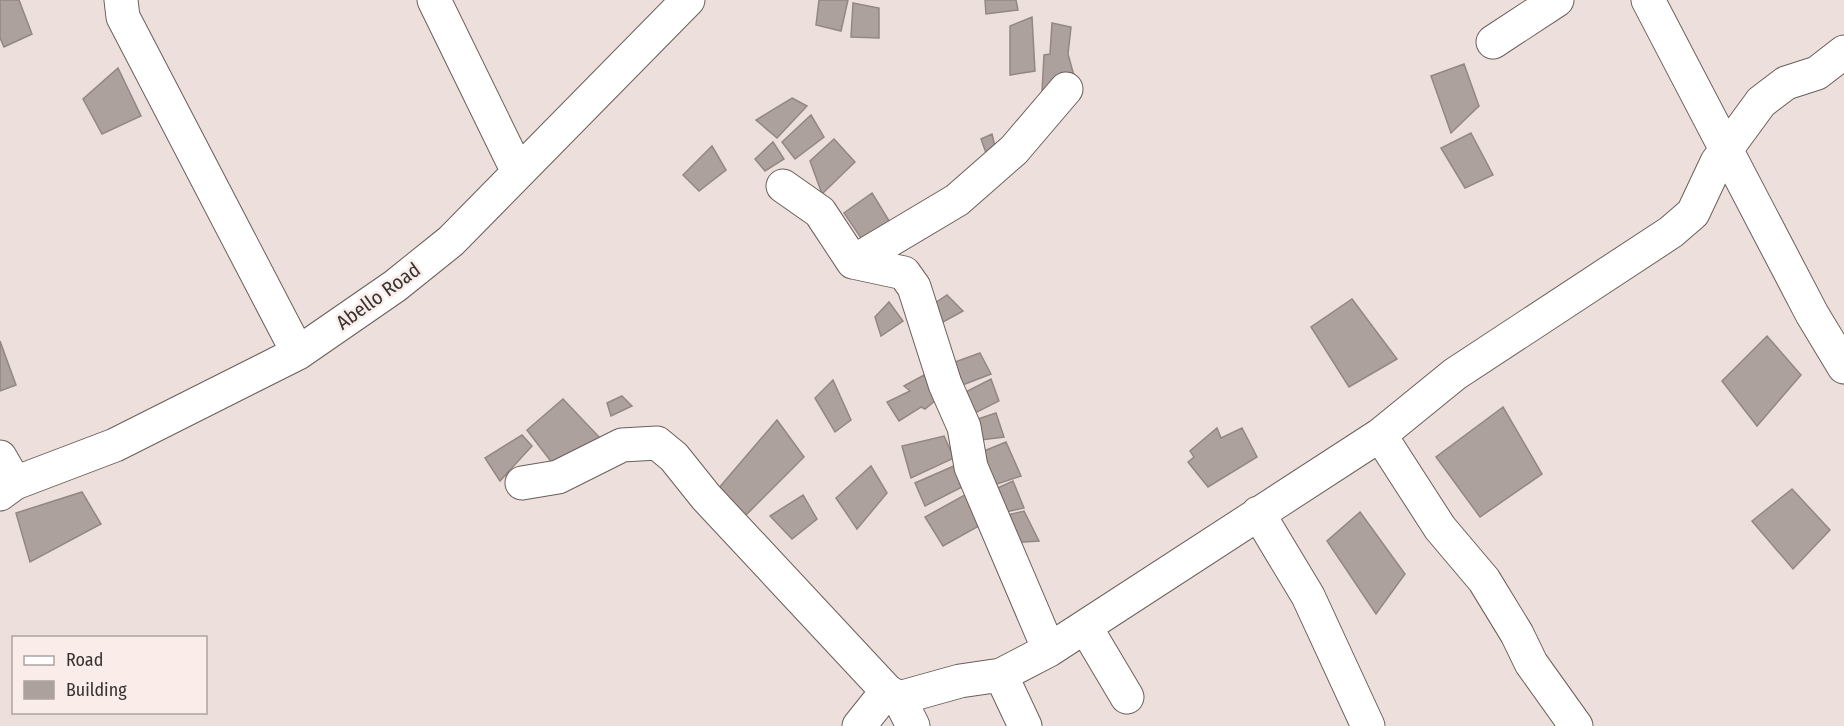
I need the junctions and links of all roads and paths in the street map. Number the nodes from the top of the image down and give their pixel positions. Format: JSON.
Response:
{"nodes":[{"id":1,"x":122,"y":0,"type":"edge"},
{"id":2,"x":434,"y":0,"type":"edge"},
{"id":3,"x":685,"y":0,"type":"edge"},
{"id":4,"x":1557,"y":0,"type":"edge"},
{"id":5,"x":1648,"y":0,"type":"edge"},
{"id":6,"x":1493,"y":42,"type":"dead end"},
{"id":7,"x":1844,"y":52,"type":"edge"},
{"id":8,"x":1066,"y":89,"type":"dead end"},
{"id":9,"x":1727,"y":148,"type":"junction"},
{"id":10,"x":518,"y":172,"type":"junction"},
{"id":11,"x":783,"y":186,"type":"dead end"},
{"id":12,"x":853,"y":262,"type":"junction"},
{"id":13,"x":298,"y":353,"type":"junction"},
{"id":14,"x":1844,"y":367,"type":"edge"},
{"id":15,"x":1380,"y":435,"type":"junction"},
{"id":16,"x":5,"y":478,"type":"edge"},
{"id":17,"x":522,"y":483,"type":"dead end"},
{"id":18,"x":1258,"y":513,"type":"junction"},
{"id":19,"x":1086,"y":628,"type":"junction"},
{"id":20,"x":1049,"y":650,"type":"junction"},
{"id":21,"x":1001,"y":675,"type":"junction"},
{"id":22,"x":1127,"y":697,"type":"dead end"},
{"id":23,"x":900,"y":705,"type":"edge"},
{"id":24,"x":859,"y":726,"type":"edge"},
{"id":25,"x":1025,"y":726,"type":"edge"},
{"id":26,"x":1368,"y":726,"type":"edge"},
{"id":27,"x":1576,"y":726,"type":"edge"}],
"edges":[{"from":1,"to":13,"type":"street"},
{"from":2,"to":10,"type":"street"},
{"from":3,"to":10,"type":"street","name":"Abello Road"},
{"from":4,"to":6,"type":"street"},
{"from":5,"to":9,"type":"street"},
{"from":7,"to":9,"type":"street"},
{"from":8,"to":12,"type":"street"},
{"from":9,"to":14,"type":"street"},
{"from":9,"to":15,"type":"street"},
{"from":10,"to":13,"type":"street","name":"Abello Road"},
{"from":11,"to":12,"type":"street"},
{"from":12,"to":20,"type":"street"},
{"from":13,"to":16,"type":"street","name":"Abello Road"},
{"from":15,"to":18,"type":"street"},
{"from":15,"to":27,"type":"street"},
{"from":17,"to":23,"type":"street"},
{"from":18,"to":19,"type":"street"},
{"from":18,"to":26,"type":"street"},
{"from":19,"to":20,"type":"street"},
{"from":19,"to":22,"type":"street"},
{"from":20,"to":21,"type":"street"},
{"from":21,"to":23,"type":"street"},
{"from":21,"to":25,"type":"street"},
{"from":23,"to":24,"type":"street"}]}
